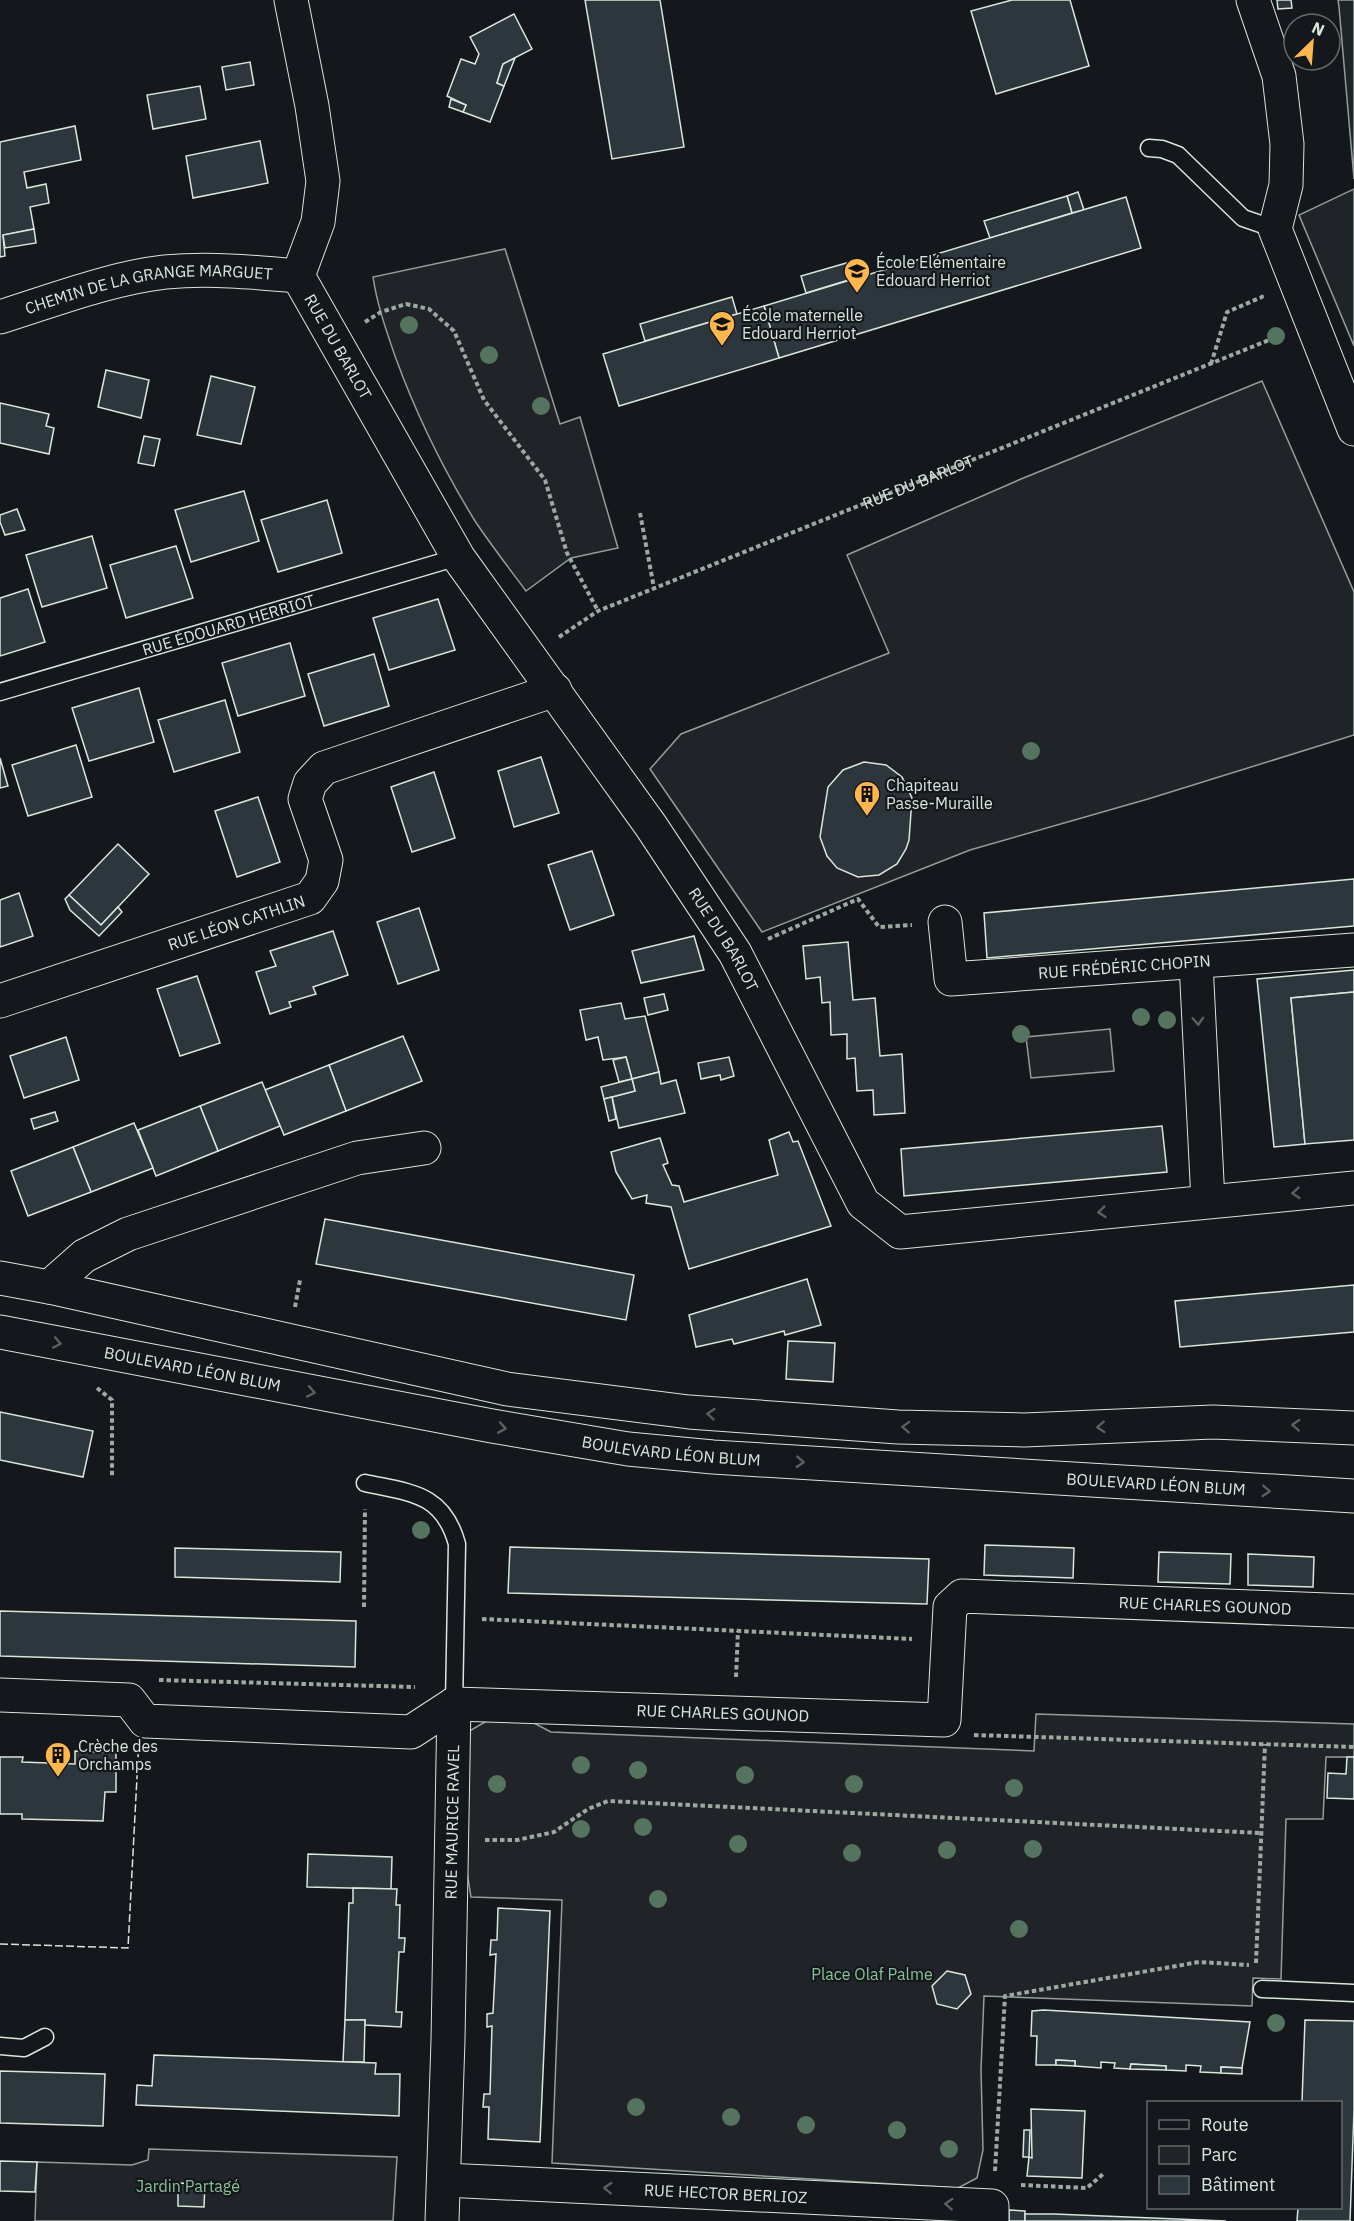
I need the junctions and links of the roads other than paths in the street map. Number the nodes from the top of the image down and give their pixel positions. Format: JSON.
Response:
{"nodes":[{"id":1,"x":291,"y":0,"type":"edge"},
{"id":2,"x":1253,"y":0,"type":"edge"},
{"id":3,"x":1149,"y":148,"type":"dead end"},
{"id":4,"x":1275,"y":229,"type":"junction"},
{"id":5,"x":298,"y":276,"type":"junction"},
{"id":6,"x":0,"y":317,"type":"edge"},
{"id":7,"x":1354,"y":429,"type":"edge"},
{"id":8,"x":458,"y":557,"type":"junction"},
{"id":9,"x":555,"y":690,"type":"junction"},
{"id":10,"x":0,"y":692,"type":"edge"},
{"id":11,"x":945,"y":922,"type":"road end"},
{"id":12,"x":1354,"y":950,"type":"edge"},
{"id":13,"x":1196,"y":963,"type":"junction"},
{"id":14,"x":0,"y":1001,"type":"edge"},
{"id":15,"x":424,"y":1148,"type":"dead end"},
{"id":16,"x":1354,"y":1188,"type":"edge"},
{"id":17,"x":1208,"y":1201,"type":"junction"},
{"id":18,"x":0,"y":1278,"type":"edge"},
{"id":19,"x":49,"y":1287,"type":"junction"},
{"id":20,"x":0,"y":1332,"type":"edge"},
{"id":21,"x":1354,"y":1428,"type":"edge"},
{"id":22,"x":365,"y":1483,"type":"road end"},
{"id":23,"x":1354,"y":1496,"type":"edge"},
{"id":24,"x":1354,"y":1611,"type":"edge"},
{"id":25,"x":0,"y":1695,"type":"edge"},
{"id":26,"x":454,"y":1704,"type":"junction"},
{"id":27,"x":1262,"y":1989,"type":"road end"},
{"id":28,"x":1354,"y":1993,"type":"edge"},
{"id":29,"x":45,"y":2037,"type":"dead end"},
{"id":30,"x":0,"y":2046,"type":"edge"},
{"id":31,"x":444,"y":2180,"type":"junction"},
{"id":32,"x":992,"y":2213,"type":"edge"},
{"id":33,"x":442,"y":2221,"type":"edge"}],
"edges":[{"from":1,"to":5,"type":"street","name":"RUE DU BARLOT"},
{"from":2,"to":4,"type":"street"},
{"from":3,"to":4,"type":"lane"},
{"from":4,"to":7,"type":"street"},
{"from":5,"to":6,"type":"street","name":"CHEMIN DE LA GRANGE MARGUET"},
{"from":5,"to":8,"type":"street","name":"RUE DU BARLOT"},
{"from":8,"to":9,"type":"street","name":"RUE DU BARLOT"},
{"from":8,"to":10,"type":"lane","name":"RUE ÉDOUARD HERRIOT"},
{"from":9,"to":14,"type":"street","name":"RUE LÉON CATHLIN"},
{"from":17,"to":9,"type":"street","name":"RUE DU BARLOT","one_way":true},
{"from":11,"to":13,"type":"street","name":"RUE FRÉDÉRIC CHOPIN"},
{"from":12,"to":13,"type":"street","name":"RUE FRÉDÉRIC CHOPIN"},
{"from":13,"to":17,"type":"street","one_way":true},
{"from":15,"to":19,"type":"street"},
{"from":16,"to":17,"type":"street","one_way":true},
{"from":18,"to":19,"type":"street"},
{"from":21,"to":19,"type":"street","one_way":true},
{"from":20,"to":23,"type":"street","name":"BOULEVARD LÉON BLUM","one_way":true},
{"from":22,"to":26,"type":"lane","name":"RUE MAURICE RAVEL"},
{"from":24,"to":26,"type":"street","name":"RUE CHARLES GOUNOD"},
{"from":25,"to":26,"type":"street"},
{"from":26,"to":31,"type":"street","name":"RUE MAURICE RAVEL"},
{"from":27,"to":28,"type":"lane"},
{"from":29,"to":30,"type":"lane"},
{"from":32,"to":31,"type":"street","name":"RUE HECTOR BERLIOZ","one_way":true},
{"from":31,"to":33,"type":"street","name":"RUE MAURICE RAVEL"}]}
